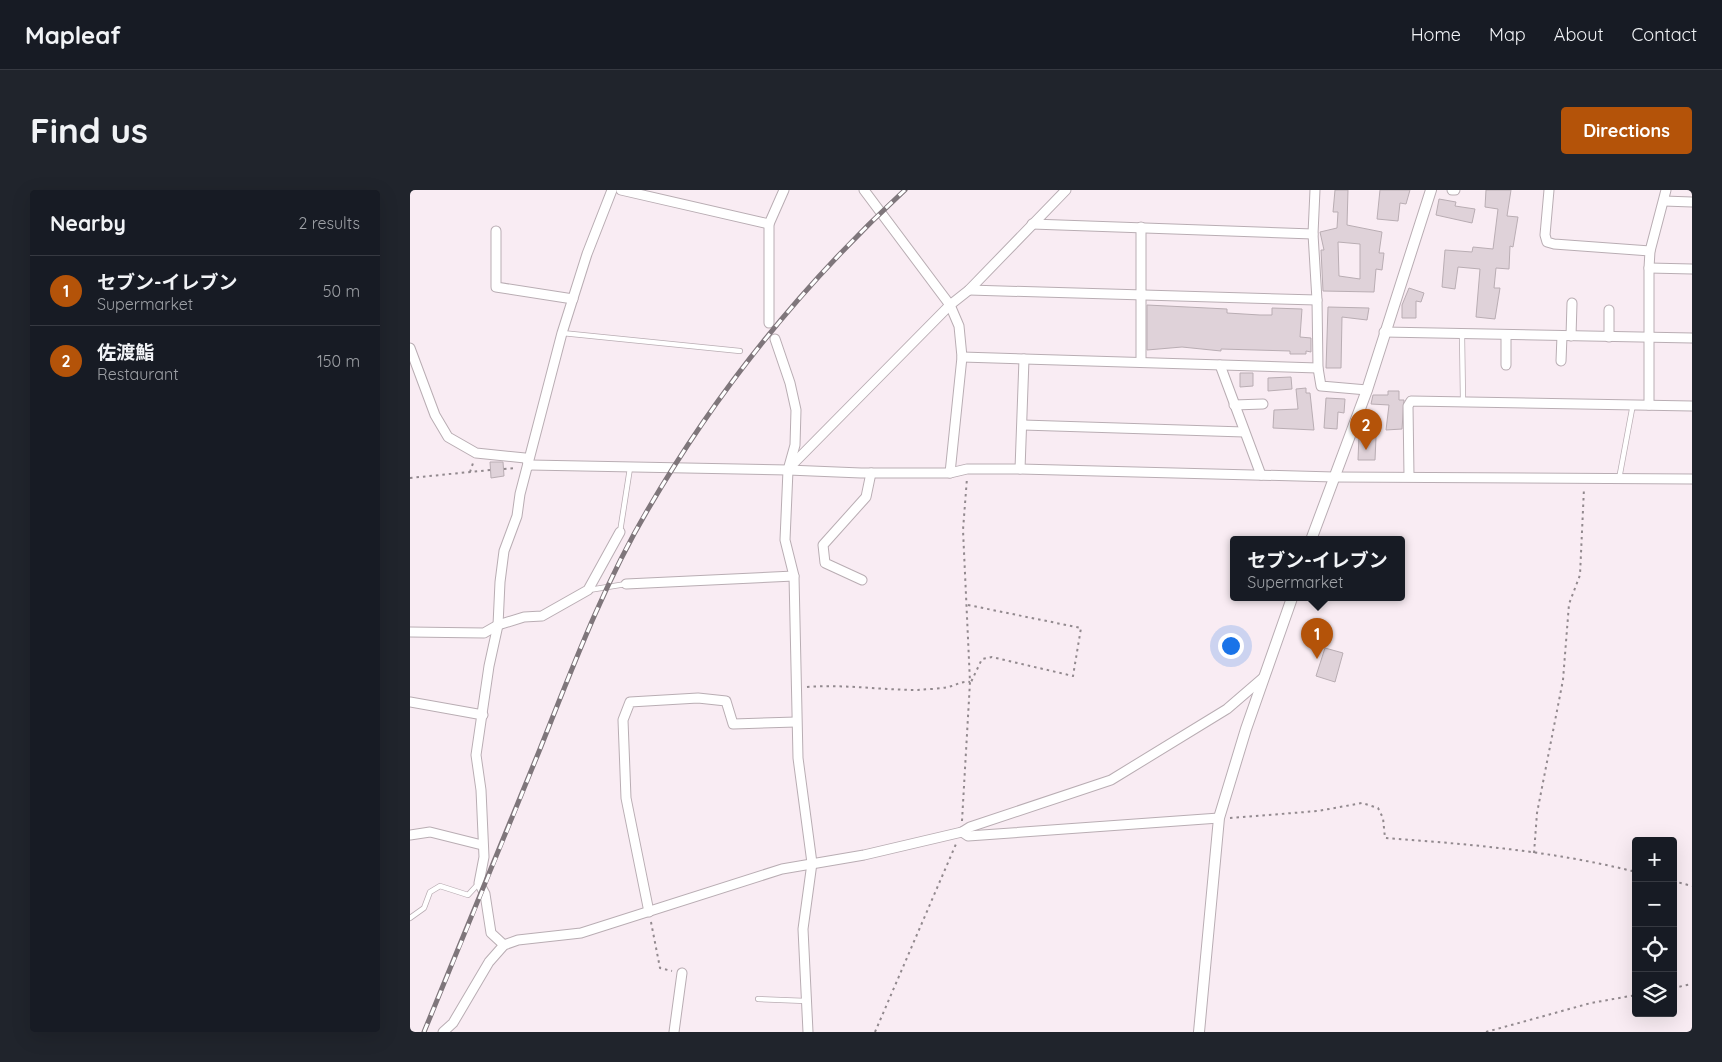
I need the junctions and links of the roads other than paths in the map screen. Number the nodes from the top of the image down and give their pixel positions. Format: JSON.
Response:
{"nodes":[{"id":1,"x":612,"y":190,"type":"edge"},
{"id":2,"x":621,"y":190,"type":"edge"},
{"id":3,"x":784,"y":190,"type":"edge"},
{"id":4,"x":864,"y":190,"type":"edge"},
{"id":5,"x":1066,"y":190,"type":"edge"},
{"id":6,"x":1316,"y":190,"type":"edge"},
{"id":7,"x":1431,"y":190,"type":"edge"},
{"id":8,"x":1549,"y":190,"type":"edge"},
{"id":9,"x":1666,"y":190,"type":"edge"},
{"id":10,"x":1664,"y":201,"type":"junction"},
{"id":11,"x":1692,"y":202,"type":"edge"},
{"id":12,"x":769,"y":224,"type":"junction"},
{"id":13,"x":1032,"y":224,"type":"junction"},
{"id":14,"x":1141,"y":227,"type":"junction"},
{"id":15,"x":496,"y":231,"type":"dead end"},
{"id":16,"x":1313,"y":234,"type":"junction"},
{"id":17,"x":1650,"y":252,"type":"junction"},
{"id":18,"x":1648,"y":268,"type":"junction"},
{"id":19,"x":1692,"y":269,"type":"edge"},
{"id":20,"x":968,"y":290,"type":"junction"},
{"id":21,"x":1142,"y":296,"type":"junction"},
{"id":22,"x":573,"y":299,"type":"junction"},
{"id":23,"x":1318,"y":300,"type":"junction"},
{"id":24,"x":1572,"y":303,"type":"dead end"},
{"id":25,"x":950,"y":305,"type":"junction"},
{"id":26,"x":1609,"y":310,"type":"dead end"},
{"id":27,"x":769,"y":324,"type":"dead end"},
{"id":28,"x":1384,"y":332,"type":"junction"},
{"id":29,"x":562,"y":333,"type":"junction"},
{"id":30,"x":1462,"y":334,"type":"junction"},
{"id":31,"x":1506,"y":335,"type":"junction"},
{"id":32,"x":1567,"y":336,"type":"junction"},
{"id":33,"x":1609,"y":337,"type":"junction"},
{"id":34,"x":1648,"y":338,"type":"junction"},
{"id":35,"x":1692,"y":338,"type":"edge"},
{"id":36,"x":775,"y":339,"type":"dead end"},
{"id":37,"x":410,"y":348,"type":"edge"},
{"id":38,"x":740,"y":351,"type":"dead end"},
{"id":39,"x":962,"y":357,"type":"junction"},
{"id":40,"x":1024,"y":359,"type":"junction"},
{"id":41,"x":1561,"y":361,"type":"dead end"},
{"id":42,"x":1141,"y":362,"type":"junction"},
{"id":43,"x":1220,"y":365,"type":"junction"},
{"id":44,"x":1506,"y":366,"type":"dead end"},
{"id":45,"x":1318,"y":368,"type":"junction"},
{"id":46,"x":1367,"y":390,"type":"junction"},
{"id":47,"x":1463,"y":401,"type":"junction"},
{"id":48,"x":1263,"y":404,"type":"dead end"},
{"id":49,"x":1633,"y":404,"type":"junction"},
{"id":50,"x":1234,"y":405,"type":"junction"},
{"id":51,"x":1649,"y":405,"type":"junction"},
{"id":52,"x":1692,"y":406,"type":"edge"},
{"id":53,"x":1023,"y":426,"type":"junction"},
{"id":54,"x":1244,"y":432,"type":"junction"},
{"id":55,"x":530,"y":465,"type":"junction"},
{"id":56,"x":630,"y":468,"type":"junction"},
{"id":57,"x":1020,"y":468,"type":"junction"},
{"id":58,"x":788,"y":470,"type":"junction"},
{"id":59,"x":871,"y":473,"type":"junction"},
{"id":60,"x":950,"y":473,"type":"junction"},
{"id":61,"x":1261,"y":475,"type":"junction"},
{"id":62,"x":1409,"y":476,"type":"junction"},
{"id":63,"x":1334,"y":477,"type":"junction"},
{"id":64,"x":1692,"y":479,"type":"edge"},
{"id":65,"x":1619,"y":480,"type":"junction"},
{"id":66,"x":620,"y":532,"type":"joint"},
{"id":67,"x":1313,"y":536,"type":"edge"},
{"id":68,"x":794,"y":576,"type":"junction"},
{"id":69,"x":862,"y":580,"type":"dead end"},
{"id":70,"x":626,"y":584,"type":"joint"},
{"id":71,"x":588,"y":590,"type":"junction"},
{"id":72,"x":1291,"y":601,"type":"edge"},
{"id":73,"x":498,"y":625,"type":"junction"},
{"id":74,"x":410,"y":632,"type":"edge"},
{"id":75,"x":1264,"y":678,"type":"junction"},
{"id":76,"x":410,"y":702,"type":"edge"},
{"id":77,"x":484,"y":715,"type":"junction"},
{"id":78,"x":796,"y":722,"type":"junction"},
{"id":79,"x":1219,"y":818,"type":"junction"},
{"id":80,"x":962,"y":832,"type":"junction"},
{"id":81,"x":410,"y":834,"type":"edge"},
{"id":82,"x":482,"y":845,"type":"junction"},
{"id":83,"x":812,"y":863,"type":"junction"},
{"id":84,"x":479,"y":884,"type":"junction"},
{"id":85,"x":649,"y":912,"type":"junction"},
{"id":86,"x":410,"y":918,"type":"edge"},
{"id":87,"x":504,"y":944,"type":"junction"},
{"id":88,"x":682,"y":973,"type":"road end"},
{"id":89,"x":758,"y":999,"type":"dead end"},
{"id":90,"x":806,"y":1000,"type":"junction"},
{"id":91,"x":454,"y":1028,"type":"edge"},
{"id":92,"x":443,"y":1032,"type":"edge"},
{"id":93,"x":674,"y":1032,"type":"edge"},
{"id":94,"x":808,"y":1032,"type":"edge"},
{"id":95,"x":1199,"y":1032,"type":"edge"}],
"edges":[{"from":1,"to":22,"type":"street"},
{"from":2,"to":12,"type":"street"},
{"from":3,"to":12,"type":"street"},
{"from":4,"to":25,"type":"street"},
{"from":5,"to":13,"type":"street"},
{"from":6,"to":16,"type":"street"},
{"from":7,"to":28,"type":"street"},
{"from":8,"to":17,"type":"street"},
{"from":9,"to":10,"type":"street"},
{"from":10,"to":11,"type":"street"},
{"from":10,"to":17,"type":"street"},
{"from":12,"to":27,"type":"street"},
{"from":13,"to":14,"type":"street"},
{"from":13,"to":20,"type":"street"},
{"from":14,"to":16,"type":"street"},
{"from":14,"to":21,"type":"street"},
{"from":15,"to":22,"type":"street"},
{"from":16,"to":23,"type":"street"},
{"from":17,"to":18,"type":"street"},
{"from":18,"to":19,"type":"street"},
{"from":18,"to":34,"type":"street"},
{"from":20,"to":21,"type":"street"},
{"from":20,"to":25,"type":"street"},
{"from":21,"to":23,"type":"street"},
{"from":21,"to":42,"type":"street"},
{"from":22,"to":29,"type":"street"},
{"from":23,"to":45,"type":"street"},
{"from":24,"to":32,"type":"street"},
{"from":25,"to":39,"type":"street"},
{"from":25,"to":58,"type":"street"},
{"from":26,"to":33,"type":"street"},
{"from":28,"to":30,"type":"street"},
{"from":28,"to":46,"type":"street"},
{"from":29,"to":38,"type":"lane"},
{"from":29,"to":55,"type":"street"},
{"from":30,"to":31,"type":"street"},
{"from":30,"to":47,"type":"lane"},
{"from":31,"to":32,"type":"street"},
{"from":31,"to":44,"type":"street"},
{"from":32,"to":33,"type":"street"},
{"from":32,"to":41,"type":"street"},
{"from":33,"to":34,"type":"street"},
{"from":34,"to":35,"type":"street"},
{"from":34,"to":51,"type":"street"},
{"from":36,"to":58,"type":"street"},
{"from":37,"to":55,"type":"street"},
{"from":39,"to":40,"type":"street"},
{"from":39,"to":60,"type":"street"},
{"from":40,"to":42,"type":"street"},
{"from":40,"to":53,"type":"street"},
{"from":42,"to":43,"type":"street"},
{"from":43,"to":45,"type":"street"},
{"from":43,"to":50,"type":"street"},
{"from":45,"to":46,"type":"street"},
{"from":46,"to":63,"type":"street"},
{"from":47,"to":49,"type":"street"},
{"from":47,"to":62,"type":"street"},
{"from":48,"to":50,"type":"street"},
{"from":49,"to":51,"type":"street"},
{"from":49,"to":65,"type":"lane"},
{"from":50,"to":54,"type":"street"},
{"from":51,"to":52,"type":"street"},
{"from":53,"to":54,"type":"street"},
{"from":53,"to":57,"type":"street"},
{"from":54,"to":61,"type":"street"},
{"from":55,"to":56,"type":"street"},
{"from":55,"to":73,"type":"street"},
{"from":56,"to":58,"type":"street"},
{"from":56,"to":66,"type":"lane"},
{"from":57,"to":60,"type":"street"},
{"from":57,"to":61,"type":"street"},
{"from":58,"to":59,"type":"street"},
{"from":58,"to":68,"type":"street"},
{"from":59,"to":60,"type":"street"},
{"from":59,"to":69,"type":"street"},
{"from":61,"to":63,"type":"street"},
{"from":62,"to":63,"type":"street"},
{"from":62,"to":65,"type":"street"},
{"from":63,"to":67,"type":"street"},
{"from":64,"to":65,"type":"street"},
{"from":66,"to":71,"type":"street"},
{"from":68,"to":70,"type":"street"},
{"from":68,"to":78,"type":"street"},
{"from":70,"to":71,"type":"lane"},
{"from":71,"to":73,"type":"street"},
{"from":72,"to":75,"type":"street"},
{"from":73,"to":74,"type":"street"},
{"from":73,"to":77,"type":"street"},
{"from":75,"to":79,"type":"street"},
{"from":75,"to":80,"type":"street"},
{"from":76,"to":77,"type":"street"},
{"from":77,"to":82,"type":"street"},
{"from":78,"to":83,"type":"street"},
{"from":78,"to":85,"type":"street"},
{"from":79,"to":80,"type":"street"},
{"from":79,"to":95,"type":"street"},
{"from":80,"to":83,"type":"street"},
{"from":81,"to":82,"type":"street"},
{"from":82,"to":84,"type":"street"},
{"from":83,"to":85,"type":"street"},
{"from":83,"to":90,"type":"street"},
{"from":84,"to":86,"type":"lane"},
{"from":84,"to":87,"type":"street"},
{"from":85,"to":87,"type":"street"},
{"from":87,"to":91,"type":"street"},
{"from":88,"to":93,"type":"street"},
{"from":89,"to":90,"type":"lane"},
{"from":90,"to":94,"type":"street"},
{"from":91,"to":92,"type":"street"}]}
